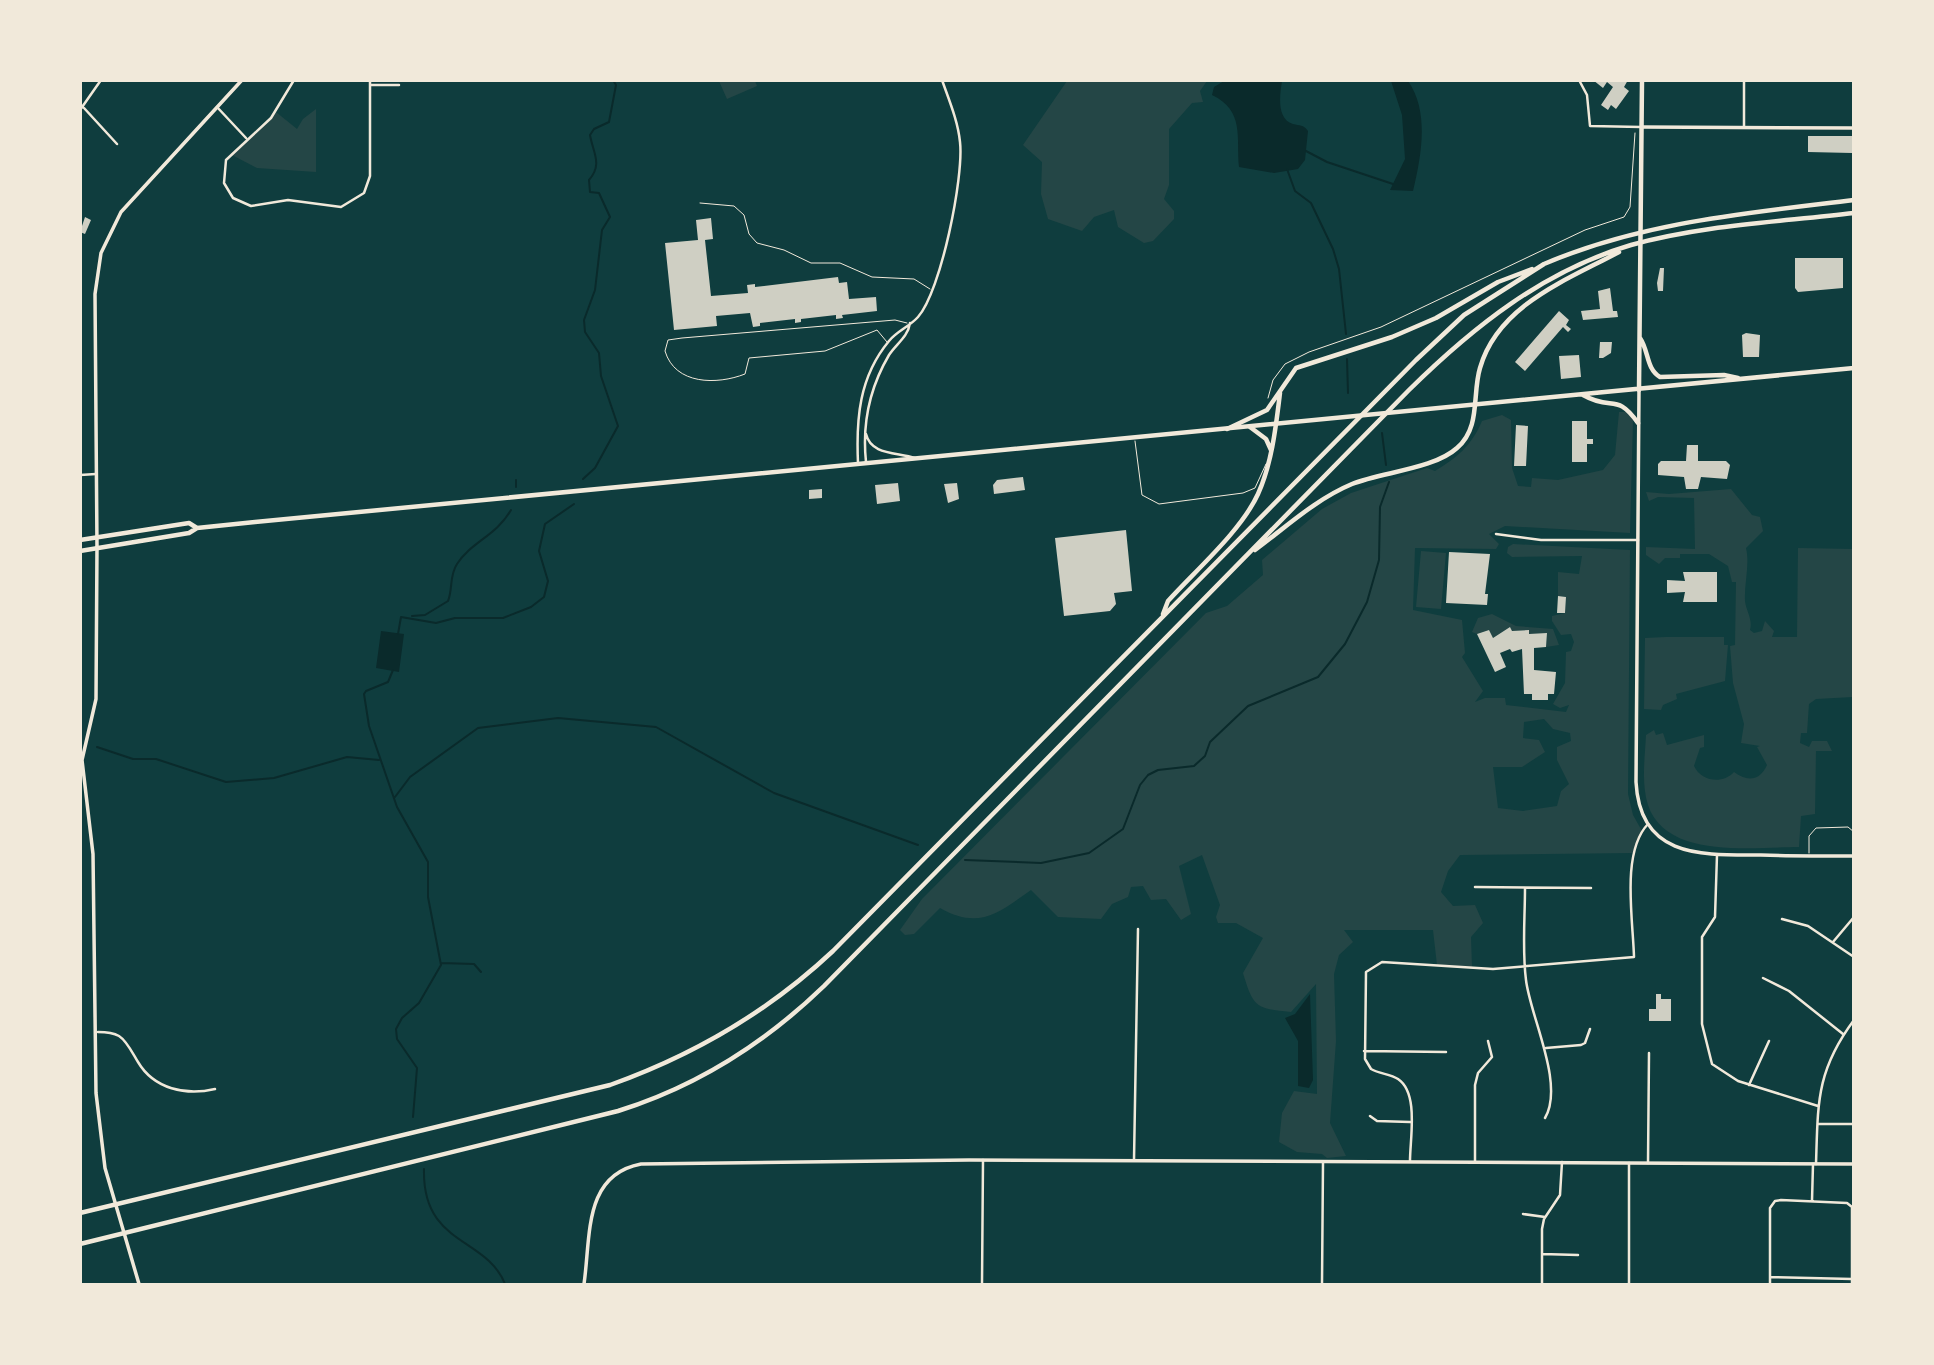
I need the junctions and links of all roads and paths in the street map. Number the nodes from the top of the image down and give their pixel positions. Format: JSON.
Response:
{"nodes":[{"id":1,"x":101,"y":80,"type":"edge"},
{"id":2,"x":242,"y":80,"type":"edge"},
{"id":3,"x":294,"y":80,"type":"edge"},
{"id":4,"x":942,"y":80,"type":"edge"},
{"id":5,"x":1579,"y":80,"type":"edge"},
{"id":6,"x":1642,"y":80,"type":"edge"},
{"id":7,"x":1744,"y":80,"type":"edge"},
{"id":8,"x":370,"y":83,"type":"edge"},
{"id":9,"x":400,"y":85,"type":"dead end"},
{"id":10,"x":218,"y":107,"type":"junction"},
{"id":11,"x":82,"y":109,"type":"edge"},
{"id":12,"x":1642,"y":127,"type":"junction"},
{"id":13,"x":1744,"y":127,"type":"junction"},
{"id":14,"x":1853,"y":128,"type":"edge"},
{"id":15,"x":1632,"y":135,"type":"dead end"},
{"id":16,"x":246,"y":138,"type":"junction"},
{"id":17,"x":117,"y":144,"type":"dead end"},
{"id":18,"x":1853,"y":200,"type":"edge"},
{"id":19,"x":700,"y":203,"type":"dead end"},
{"id":20,"x":1853,"y":213,"type":"edge"},
{"id":21,"x":1632,"y":245,"type":"junction"},
{"id":22,"x":1544,"y":264,"type":"junction"},
{"id":23,"x":932,"y":290,"type":"junction"},
{"id":24,"x":910,"y":323,"type":"junction"},
{"id":25,"x":1640,"y":337,"type":"junction"},
{"id":26,"x":888,"y":343,"type":"junction"},
{"id":27,"x":1853,"y":368,"type":"edge"},
{"id":28,"x":1742,"y":379,"type":"junction"},
{"id":29,"x":1280,"y":389,"type":"junction"},
{"id":30,"x":1639,"y":390,"type":"junction"},
{"id":31,"x":1582,"y":395,"type":"junction"},
{"id":32,"x":1267,"y":402,"type":"dead end"},
{"id":33,"x":1476,"y":405,"type":"junction"},
{"id":34,"x":1639,"y":423,"type":"junction"},
{"id":35,"x":1276,"y":424,"type":"junction"},
{"id":36,"x":1250,"y":427,"type":"junction"},
{"id":37,"x":1227,"y":429,"type":"junction"},
{"id":38,"x":864,"y":430,"type":"junction"},
{"id":39,"x":1135,"y":437,"type":"junction"},
{"id":40,"x":1270,"y":453,"type":"junction"},
{"id":41,"x":915,"y":458,"type":"junction"},
{"id":42,"x":858,"y":463,"type":"junction"},
{"id":43,"x":866,"y":463,"type":"junction"},
{"id":44,"x":96,"y":474,"type":"junction"},
{"id":45,"x":80,"y":475,"type":"edge"},
{"id":46,"x":197,"y":528,"type":"junction"},
{"id":47,"x":1496,"y":534,"type":"dead end"},
{"id":48,"x":97,"y":537,"type":"junction"},
{"id":49,"x":80,"y":540,"type":"edge"},
{"id":50,"x":1638,"y":540,"type":"junction"},
{"id":51,"x":97,"y":547,"type":"junction"},
{"id":52,"x":80,"y":551,"type":"edge"},
{"id":53,"x":1243,"y":559,"type":"junction"},
{"id":54,"x":1161,"y":618,"type":"junction"},
{"id":55,"x":1648,"y":824,"type":"junction"},
{"id":56,"x":1853,"y":832,"type":"edge"},
{"id":57,"x":1717,"y":855,"type":"junction"},
{"id":58,"x":1809,"y":856,"type":"junction"},
{"id":59,"x":1853,"y":856,"type":"edge"},
{"id":60,"x":1475,"y":887,"type":"dead end"},
{"id":61,"x":1525,"y":888,"type":"junction"},
{"id":62,"x":1591,"y":888,"type":"dead end"},
{"id":63,"x":1853,"y":917,"type":"edge"},
{"id":64,"x":1782,"y":919,"type":"dead end"},
{"id":65,"x":1138,"y":929,"type":"dead end"},
{"id":66,"x":1833,"y":942,"type":"junction"},
{"id":67,"x":1853,"y":957,"type":"edge"},
{"id":68,"x":1524,"y":968,"type":"junction"},
{"id":69,"x":1763,"y":978,"type":"dead end"},
{"id":70,"x":1853,"y":1020,"type":"edge"},
{"id":71,"x":1590,"y":1029,"type":"dead end"},
{"id":72,"x":97,"y":1032,"type":"junction"},
{"id":73,"x":1843,"y":1034,"type":"junction"},
{"id":74,"x":1488,"y":1041,"type":"dead end"},
{"id":75,"x":1769,"y":1041,"type":"dead end"},
{"id":76,"x":1546,"y":1048,"type":"junction"},
{"id":77,"x":1364,"y":1051,"type":"junction"},
{"id":78,"x":1446,"y":1052,"type":"dead end"},
{"id":79,"x":1649,"y":1053,"type":"dead end"},
{"id":80,"x":1749,"y":1085,"type":"junction"},
{"id":81,"x":215,"y":1089,"type":"dead end"},
{"id":82,"x":1818,"y":1106,"type":"junction"},
{"id":83,"x":1370,"y":1116,"type":"dead end"},
{"id":84,"x":1545,"y":1118,"type":"dead end"},
{"id":85,"x":1410,"y":1122,"type":"junction"},
{"id":86,"x":1817,"y":1124,"type":"junction"},
{"id":87,"x":1853,"y":1124,"type":"edge"},
{"id":88,"x":983,"y":1160,"type":"junction"},
{"id":89,"x":1134,"y":1160,"type":"junction"},
{"id":90,"x":1323,"y":1161,"type":"junction"},
{"id":91,"x":1410,"y":1161,"type":"junction"},
{"id":92,"x":1475,"y":1161,"type":"junction"},
{"id":93,"x":1562,"y":1162,"type":"junction"},
{"id":94,"x":1629,"y":1163,"type":"junction"},
{"id":95,"x":1648,"y":1163,"type":"junction"},
{"id":96,"x":1814,"y":1164,"type":"junction"},
{"id":97,"x":1853,"y":1164,"type":"edge"},
{"id":98,"x":1812,"y":1201,"type":"junction"},
{"id":99,"x":80,"y":1213,"type":"edge"},
{"id":100,"x":1522,"y":1213,"type":"dead end"},
{"id":101,"x":1545,"y":1217,"type":"junction"},
{"id":102,"x":80,"y":1244,"type":"edge"},
{"id":103,"x":1542,"y":1254,"type":"junction"},
{"id":104,"x":1578,"y":1255,"type":"dead end"},
{"id":105,"x":1770,"y":1277,"type":"junction"},
{"id":106,"x":1852,"y":1279,"type":"edge"},
{"id":107,"x":139,"y":1284,"type":"edge"},
{"id":108,"x":584,"y":1284,"type":"edge"},
{"id":109,"x":982,"y":1284,"type":"edge"},
{"id":110,"x":1322,"y":1284,"type":"edge"},
{"id":111,"x":1542,"y":1284,"type":"edge"},
{"id":112,"x":1629,"y":1284,"type":"edge"},
{"id":113,"x":1770,"y":1284,"type":"edge"},
{"id":114,"x":1852,"y":1284,"type":"edge"}],
"edges":[{"from":1,"to":11,"type":"street"},
{"from":2,"to":10,"type":"street"},
{"from":3,"to":16,"type":"street"},
{"from":4,"to":23,"type":"street"},
{"from":5,"to":12,"type":"street"},
{"from":6,"to":12,"type":"main road"},
{"from":7,"to":13,"type":"street"},
{"from":8,"to":9,"type":"street"},
{"from":8,"to":16,"type":"street"},
{"from":10,"to":16,"type":"street"},
{"from":10,"to":44,"type":"street"},
{"from":11,"to":17,"type":"street"},
{"from":12,"to":13,"type":"street"},
{"from":12,"to":25,"type":"main road"},
{"from":13,"to":14,"type":"street"},
{"from":15,"to":32,"type":"path"},
{"from":18,"to":22,"type":"main road"},
{"from":19,"to":23,"type":"lane"},
{"from":20,"to":21,"type":"main road"},
{"from":21,"to":33,"type":"main road"},
{"from":21,"to":53,"type":"main road"},
{"from":22,"to":29,"type":"main road"},
{"from":22,"to":54,"type":"main road"},
{"from":23,"to":24,"type":"street"},
{"from":24,"to":26,"type":"street"},
{"from":24,"to":26,"type":"lane"},
{"from":24,"to":38,"type":"street"},
{"from":25,"to":28,"type":"main road"},
{"from":25,"to":30,"type":"main road"},
{"from":26,"to":42,"type":"street"},
{"from":27,"to":28,"type":"main road"},
{"from":28,"to":30,"type":"main road"},
{"from":29,"to":35,"type":"main road"},
{"from":29,"to":37,"type":"main road"},
{"from":30,"to":31,"type":"main road"},
{"from":30,"to":34,"type":"street"},
{"from":31,"to":33,"type":"main road"},
{"from":31,"to":34,"type":"main road"},
{"from":33,"to":35,"type":"main road"},
{"from":33,"to":53,"type":"main road"},
{"from":34,"to":50,"type":"street"},
{"from":35,"to":36,"type":"main road"},
{"from":35,"to":40,"type":"main road"},
{"from":36,"to":37,"type":"main road"},
{"from":36,"to":40,"type":"main road"},
{"from":37,"to":39,"type":"main road"},
{"from":38,"to":41,"type":"street"},
{"from":38,"to":43,"type":"street"},
{"from":39,"to":40,"type":"lane"},
{"from":39,"to":41,"type":"main road"},
{"from":40,"to":54,"type":"main road"},
{"from":41,"to":43,"type":"main road"},
{"from":42,"to":43,"type":"main road"},
{"from":42,"to":46,"type":"main road"},
{"from":44,"to":45,"type":"street"},
{"from":44,"to":48,"type":"street"},
{"from":46,"to":48,"type":"main road"},
{"from":46,"to":51,"type":"main road"},
{"from":47,"to":50,"type":"street"},
{"from":48,"to":49,"type":"main road"},
{"from":48,"to":51,"type":"street"},
{"from":50,"to":55,"type":"street"},
{"from":51,"to":52,"type":"main road"},
{"from":51,"to":72,"type":"street"},
{"from":53,"to":102,"type":"main road"},
{"from":54,"to":99,"type":"main road"},
{"from":55,"to":57,"type":"street"},
{"from":55,"to":68,"type":"street"},
{"from":56,"to":58,"type":"lane"},
{"from":57,"to":58,"type":"street"},
{"from":57,"to":80,"type":"street"},
{"from":58,"to":59,"type":"street"},
{"from":60,"to":61,"type":"street"},
{"from":61,"to":62,"type":"street"},
{"from":61,"to":68,"type":"street"},
{"from":63,"to":66,"type":"street"},
{"from":64,"to":66,"type":"street"},
{"from":65,"to":89,"type":"street"},
{"from":66,"to":67,"type":"street"},
{"from":68,"to":76,"type":"street"},
{"from":68,"to":77,"type":"street"},
{"from":69,"to":73,"type":"street"},
{"from":70,"to":73,"type":"street"},
{"from":71,"to":76,"type":"street"},
{"from":72,"to":81,"type":"street"},
{"from":72,"to":107,"type":"street"},
{"from":73,"to":82,"type":"street"},
{"from":74,"to":92,"type":"street"},
{"from":75,"to":80,"type":"street"},
{"from":76,"to":84,"type":"street"},
{"from":77,"to":78,"type":"street"},
{"from":77,"to":85,"type":"street"},
{"from":79,"to":95,"type":"street"},
{"from":80,"to":82,"type":"street"},
{"from":82,"to":86,"type":"street"},
{"from":83,"to":85,"type":"street"},
{"from":85,"to":91,"type":"street"},
{"from":86,"to":87,"type":"street"},
{"from":86,"to":96,"type":"street"},
{"from":88,"to":89,"type":"street"},
{"from":88,"to":108,"type":"street"},
{"from":88,"to":109,"type":"street"},
{"from":89,"to":90,"type":"street"},
{"from":90,"to":91,"type":"street"},
{"from":90,"to":110,"type":"street"},
{"from":91,"to":92,"type":"street"},
{"from":92,"to":93,"type":"street"},
{"from":93,"to":94,"type":"street"},
{"from":93,"to":101,"type":"street"},
{"from":94,"to":95,"type":"street"},
{"from":94,"to":112,"type":"street"},
{"from":95,"to":96,"type":"street"},
{"from":96,"to":97,"type":"street"},
{"from":96,"to":98,"type":"street"},
{"from":98,"to":105,"type":"street"},
{"from":98,"to":106,"type":"street"},
{"from":100,"to":101,"type":"street"},
{"from":101,"to":103,"type":"street"},
{"from":103,"to":104,"type":"street"},
{"from":103,"to":111,"type":"street"},
{"from":105,"to":106,"type":"street"},
{"from":105,"to":113,"type":"street"},
{"from":106,"to":114,"type":"street"}]}
